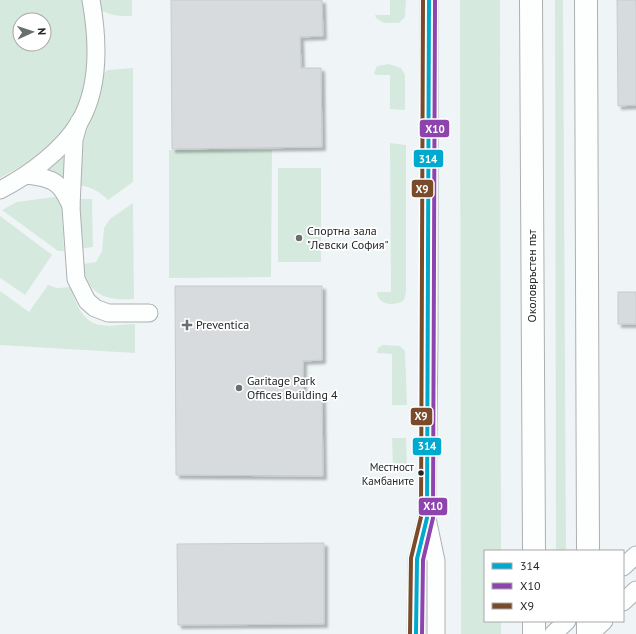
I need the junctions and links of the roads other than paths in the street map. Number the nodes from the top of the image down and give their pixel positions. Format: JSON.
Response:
{"nodes":[{"id":1,"x":91,"y":0,"type":"edge"},
{"id":2,"x":429,"y":0,"type":"edge"},
{"id":3,"x":531,"y":0,"type":"edge"},
{"id":4,"x":586,"y":0,"type":"edge"},
{"id":5,"x":79,"y":122,"type":"junction"},
{"id":6,"x":27,"y":175,"type":"junction"},
{"id":7,"x":0,"y":190,"type":"edge"},
{"id":8,"x":71,"y":206,"type":"junction"},
{"id":9,"x":149,"y":313,"type":"dead end"},
{"id":10,"x":427,"y":518,"type":"junction"},
{"id":11,"x":534,"y":550,"type":"edge"},
{"id":12,"x":588,"y":550,"type":"edge"},
{"id":13,"x":636,"y":555,"type":"edge"},
{"id":14,"x":624,"y":567,"type":"edge"},
{"id":15,"x":636,"y":590,"type":"edge"},
{"id":16,"x":624,"y":601,"type":"edge"},
{"id":17,"x":534,"y":622,"type":"edge"},
{"id":18,"x":566,"y":622,"type":"edge"},
{"id":19,"x":588,"y":622,"type":"edge"},
{"id":20,"x":603,"y":622,"type":"edge"},
{"id":21,"x":416,"y":634,"type":"edge"},
{"id":22,"x":436,"y":634,"type":"edge"},
{"id":23,"x":534,"y":634,"type":"edge"},
{"id":24,"x":553,"y":634,"type":"edge"},
{"id":25,"x":589,"y":634,"type":"edge"}],
"edges":[{"from":1,"to":5,"type":"street"},
{"from":2,"to":10,"type":"street"},
{"from":3,"to":11,"type":"highway","name":"Околовръстен път"},
{"from":4,"to":12,"type":"highway"},
{"from":5,"to":6,"type":"street"},
{"from":5,"to":8,"type":"street"},
{"from":6,"to":7,"type":"street"},
{"from":6,"to":8,"type":"street"},
{"from":8,"to":9,"type":"street"},
{"from":10,"to":21,"type":"street"},
{"from":10,"to":22,"type":"street"},
{"from":13,"to":14,"type":"street"},
{"from":15,"to":16,"type":"street"},
{"from":17,"to":23,"type":"highway"},
{"from":18,"to":24,"type":"street"},
{"from":19,"to":25,"type":"highway"},
{"from":20,"to":25,"type":"street"}]}
